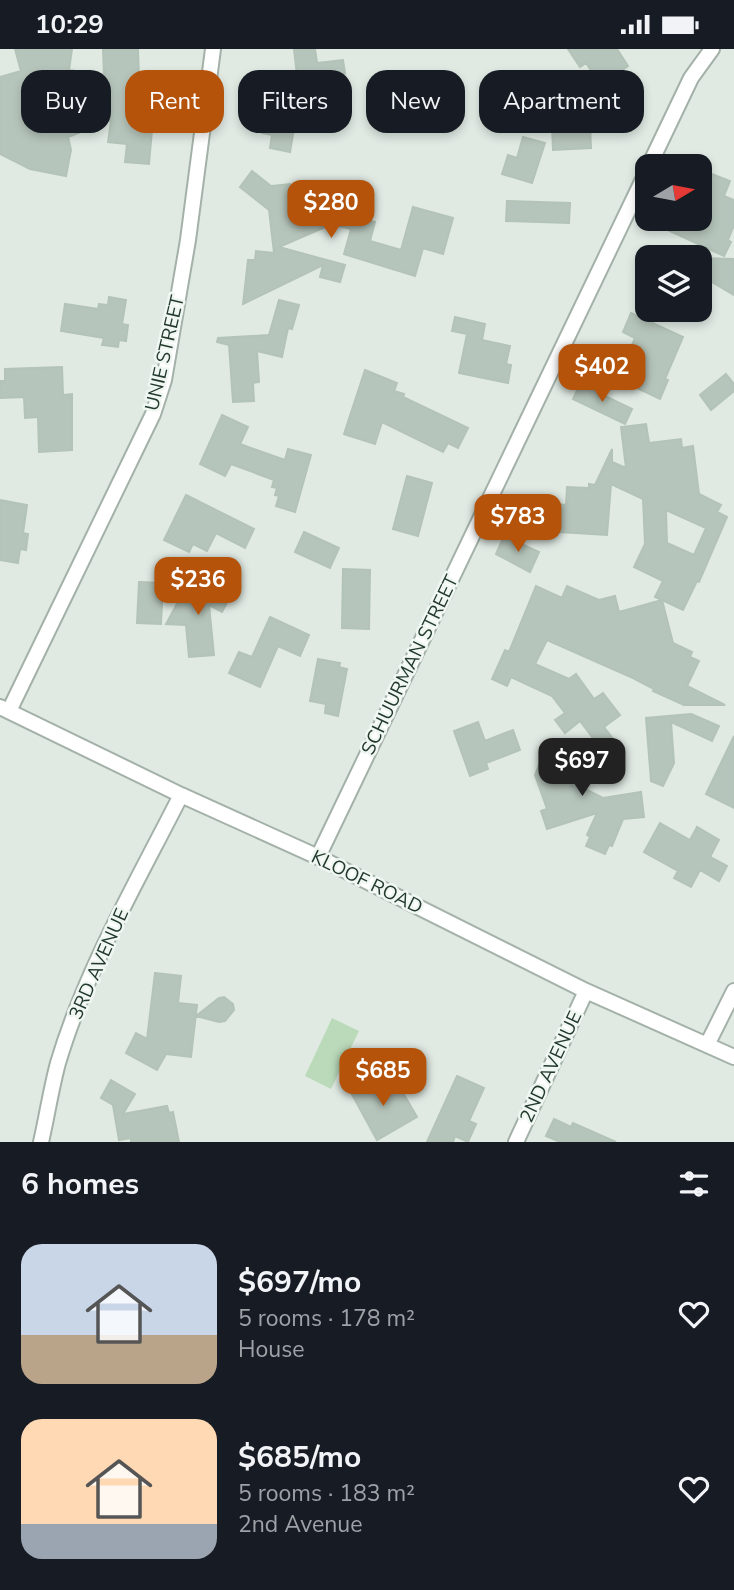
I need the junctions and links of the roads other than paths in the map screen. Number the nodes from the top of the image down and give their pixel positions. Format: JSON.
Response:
{"nodes":[{"id":1,"x":213,"y":49,"type":"edge"},
{"id":2,"x":712,"y":49,"type":"edge"},
{"id":3,"x":655,"y":154,"type":"edge"},
{"id":4,"x":635,"y":195,"type":"edge"},
{"id":5,"x":5,"y":709,"type":"edge"},
{"id":6,"x":181,"y":795,"type":"junction"},
{"id":7,"x":318,"y":857,"type":"junction"},
{"id":8,"x":586,"y":991,"type":"junction"},
{"id":9,"x":734,"y":991,"type":"edge"},
{"id":10,"x":707,"y":1045,"type":"junction"},
{"id":11,"x":734,"y":1057,"type":"edge"},
{"id":12,"x":41,"y":1142,"type":"edge"},
{"id":13,"x":516,"y":1142,"type":"edge"}],
"edges":[{"from":1,"to":5,"type":"street","name":"UNIE STREET"},
{"from":2,"to":3,"type":"street","name":"SCHUURMAN STREET"},
{"from":4,"to":7,"type":"street","name":"SCHUURMAN STREET"},
{"from":5,"to":6,"type":"street","name":"KLOOF ROAD"},
{"from":6,"to":7,"type":"street","name":"KLOOF ROAD"},
{"from":6,"to":12,"type":"street","name":"3RD AVENUE"},
{"from":7,"to":8,"type":"street","name":"KLOOF ROAD"},
{"from":8,"to":10,"type":"street","name":"KLOOF ROAD"},
{"from":8,"to":13,"type":"street","name":"2ND AVENUE"},
{"from":9,"to":10,"type":"street"},
{"from":10,"to":11,"type":"street","name":"KLOOF ROAD"}]}
